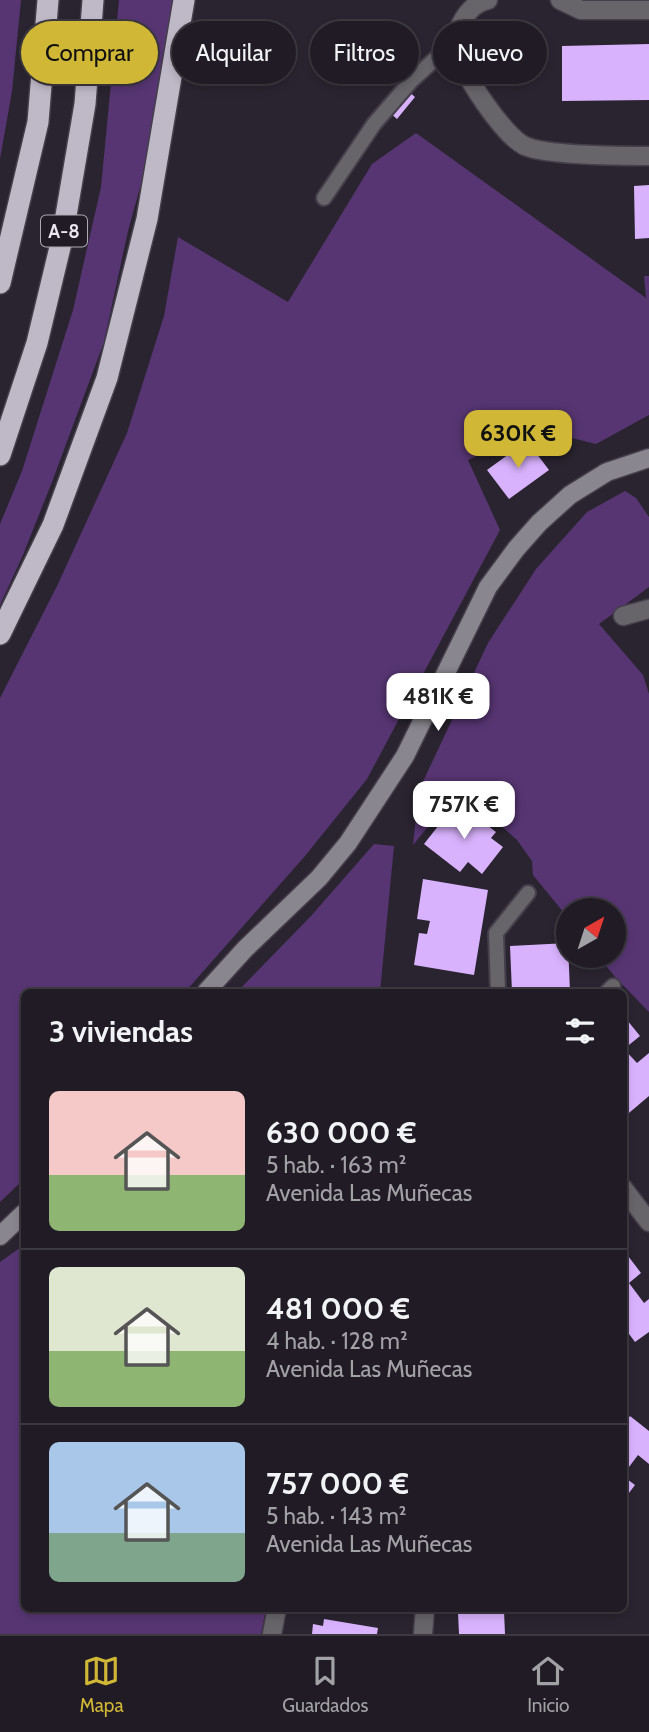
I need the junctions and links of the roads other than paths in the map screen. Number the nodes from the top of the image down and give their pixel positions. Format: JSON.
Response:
{"nodes":[{"id":1,"x":48,"y":0,"type":"edge"},
{"id":2,"x":93,"y":0,"type":"edge"},
{"id":3,"x":184,"y":0,"type":"edge"},
{"id":4,"x":488,"y":0,"type":"edge"},
{"id":5,"x":560,"y":0,"type":"edge"},
{"id":6,"x":649,"y":10,"type":"edge"},
{"id":7,"x":461,"y":21,"type":"edge"},
{"id":8,"x":433,"y":61,"type":"edge"},
{"id":9,"x":473,"y":84,"type":"edge"},
{"id":10,"x":649,"y":156,"type":"edge"},
{"id":11,"x":324,"y":198,"type":"dead end"},
{"id":12,"x":0,"y":283,"type":"edge"},
{"id":13,"x":0,"y":455,"type":"edge"},
{"id":14,"x":649,"y":458,"type":"edge"},
{"id":15,"x":649,"y":608,"type":"edge"},
{"id":16,"x":623,"y":616,"type":"dead end"},
{"id":17,"x":0,"y":634,"type":"edge"},
{"id":18,"x":528,"y":893,"type":"dead end"},
{"id":19,"x":209,"y":989,"type":"edge"},
{"id":20,"x":498,"y":989,"type":"edge"},
{"id":21,"x":627,"y":1193,"type":"edge"},
{"id":22,"x":21,"y":1216,"type":"edge"},
{"id":23,"x":649,"y":1222,"type":"edge"},
{"id":24,"x":0,"y":1236,"type":"edge"},
{"id":25,"x":276,"y":1612,"type":"edge"},
{"id":26,"x":425,"y":1612,"type":"edge"},
{"id":27,"x":272,"y":1634,"type":"edge"},
{"id":28,"x":423,"y":1634,"type":"edge"}],
"edges":[{"from":1,"to":12,"type":"highway","number":"A-8"},
{"from":2,"to":13,"type":"highway","number":"A-8"},
{"from":3,"to":17,"type":"highway"},
{"from":4,"to":7,"type":"street"},
{"from":5,"to":6,"type":"street"},
{"from":8,"to":11,"type":"lane"},
{"from":9,"to":10,"type":"street"},
{"from":14,"to":19,"type":"street"},
{"from":15,"to":16,"type":"street"},
{"from":18,"to":20,"type":"lane"},
{"from":21,"to":23,"type":"street"},
{"from":22,"to":24,"type":"street"},
{"from":25,"to":27,"type":"street"},
{"from":26,"to":28,"type":"street"}]}
